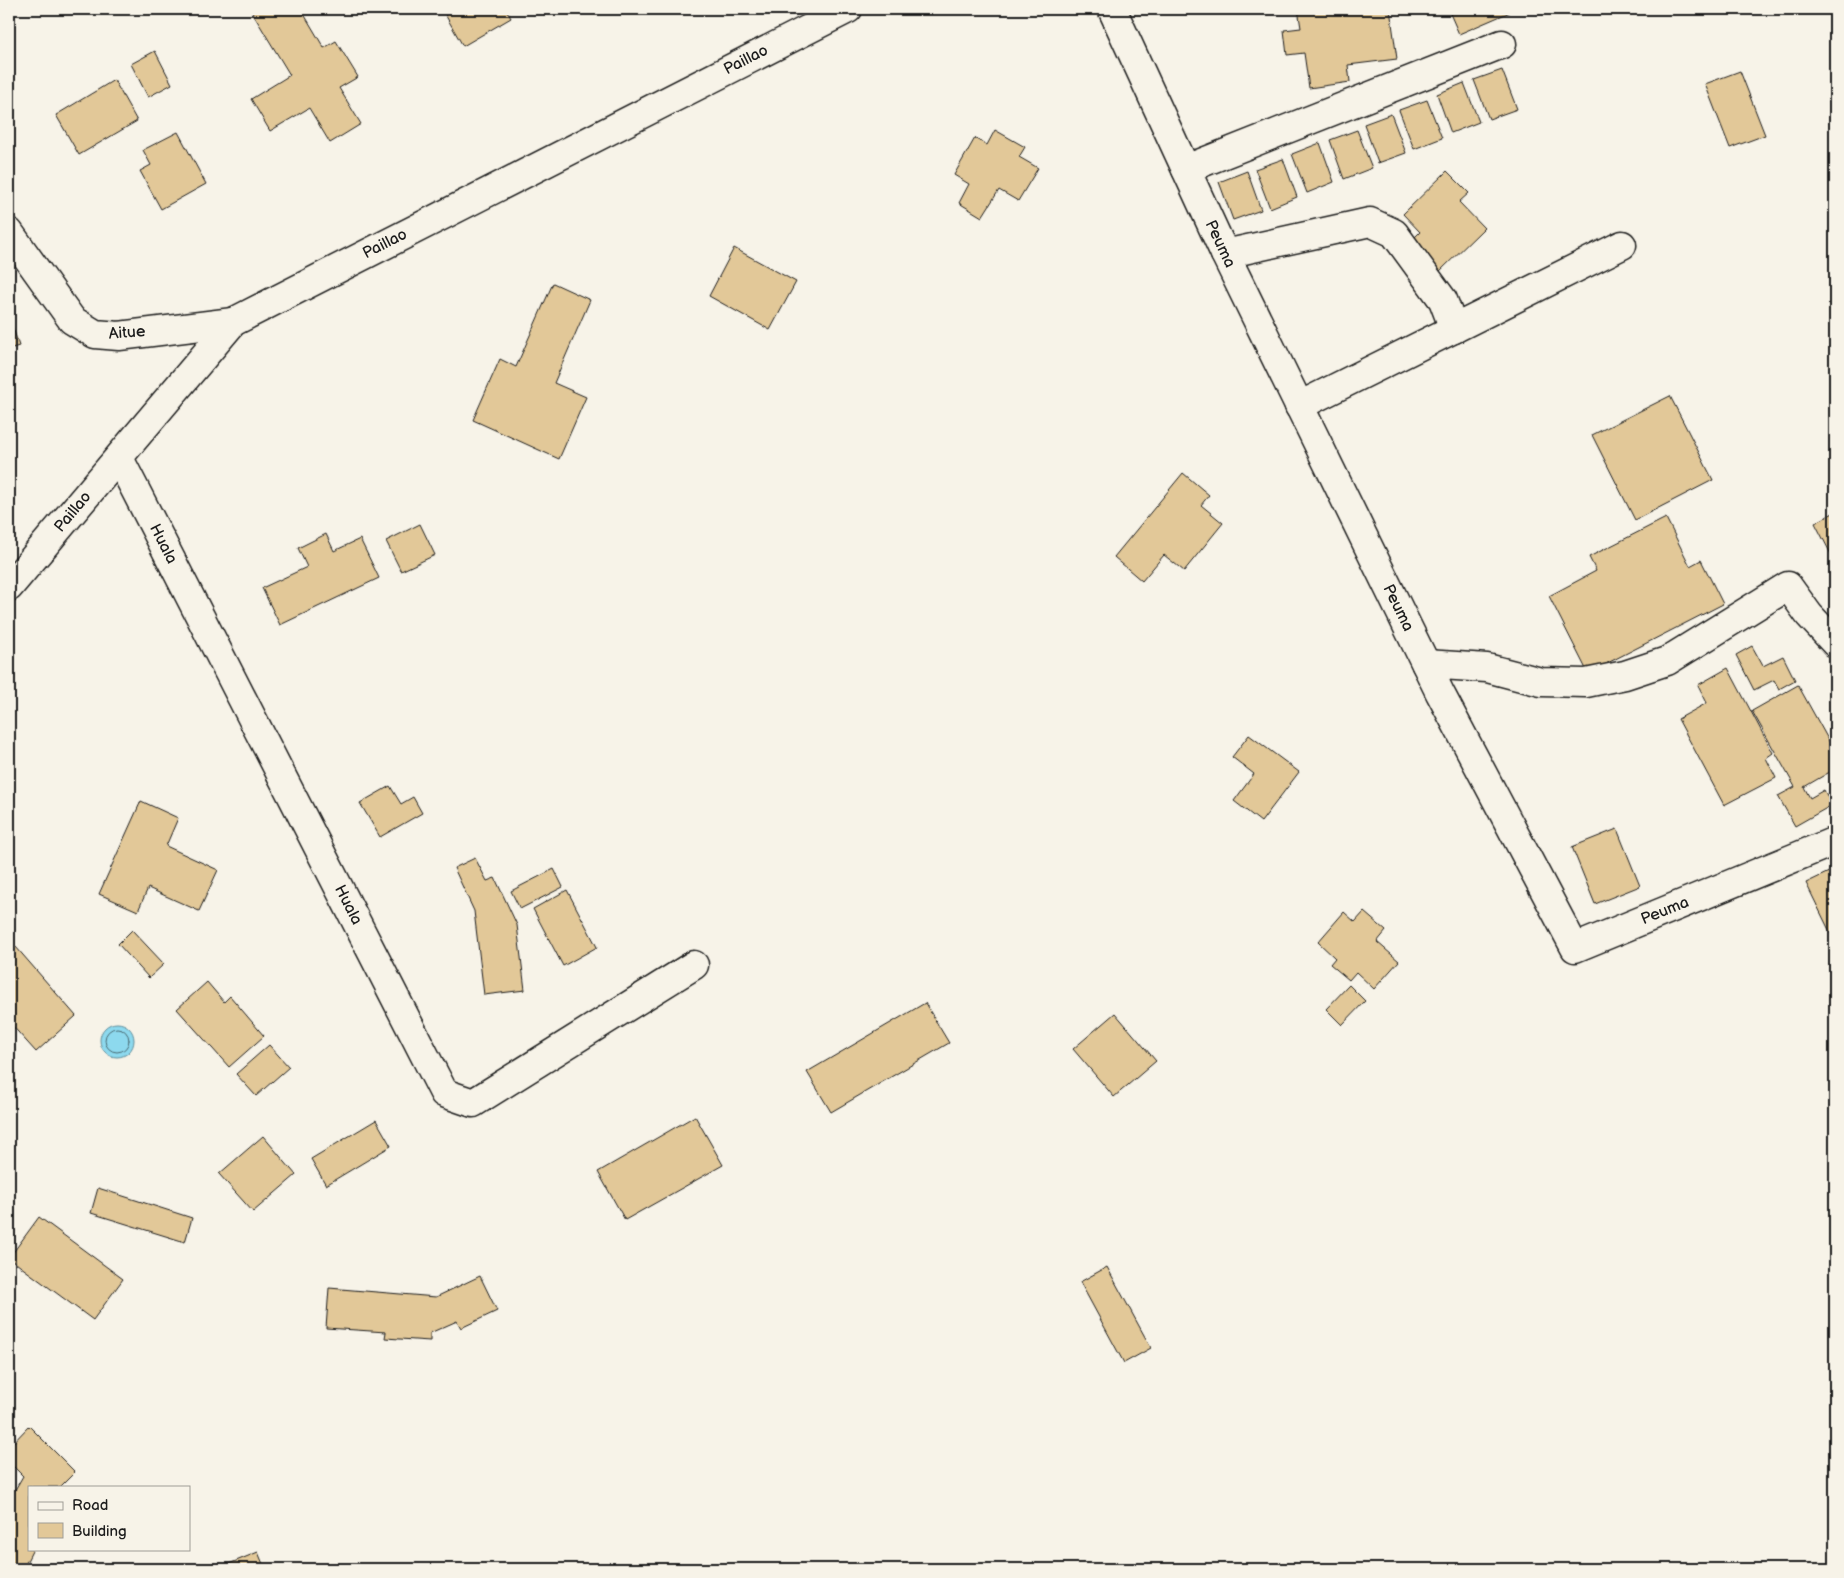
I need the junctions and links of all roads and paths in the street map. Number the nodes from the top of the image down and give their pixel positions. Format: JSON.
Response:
{"nodes":[{"id":1,"x":848,"y":9,"type":"edge"},
{"id":2,"x":1112,"y":9,"type":"edge"},
{"id":3,"x":1502,"y":44,"type":"dead end"},
{"id":4,"x":1186,"y":169,"type":"junction"},
{"id":5,"x":9,"y":232,"type":"edge"},
{"id":6,"x":1622,"y":245,"type":"dead end"},
{"id":7,"x":1225,"y":254,"type":"junction"},
{"id":8,"x":233,"y":322,"type":"junction"},
{"id":9,"x":1454,"y":329,"type":"junction"},
{"id":10,"x":1299,"y":406,"type":"junction"},
{"id":11,"x":119,"y":458,"type":"junction"},
{"id":12,"x":9,"y":587,"type":"edge"},
{"id":13,"x":1835,"y":643,"type":"edge"},
{"id":14,"x":1426,"y":664,"type":"junction"},
{"id":15,"x":1835,"y":841,"type":"edge"},
{"id":16,"x":694,"y":965,"type":"dead end"}],
"edges":[{"from":1,"to":8,"type":"street","name":"Paillao"},
{"from":2,"to":4,"type":"street","name":"Peuma"},
{"from":3,"to":4,"type":"street"},
{"from":4,"to":7,"type":"street","name":"Peuma"},
{"from":5,"to":8,"type":"street","name":"Aitue"},
{"from":6,"to":9,"type":"street"},
{"from":7,"to":9,"type":"street"},
{"from":7,"to":10,"type":"street","name":"Peuma"},
{"from":8,"to":11,"type":"street","name":"Paillao"},
{"from":9,"to":10,"type":"street"},
{"from":10,"to":14,"type":"street","name":"Peuma"},
{"from":11,"to":12,"type":"street","name":"Paillao"},
{"from":11,"to":16,"type":"street","name":"Huala"},
{"from":13,"to":14,"type":"street"},
{"from":14,"to":15,"type":"street","name":"Peuma"}]}
